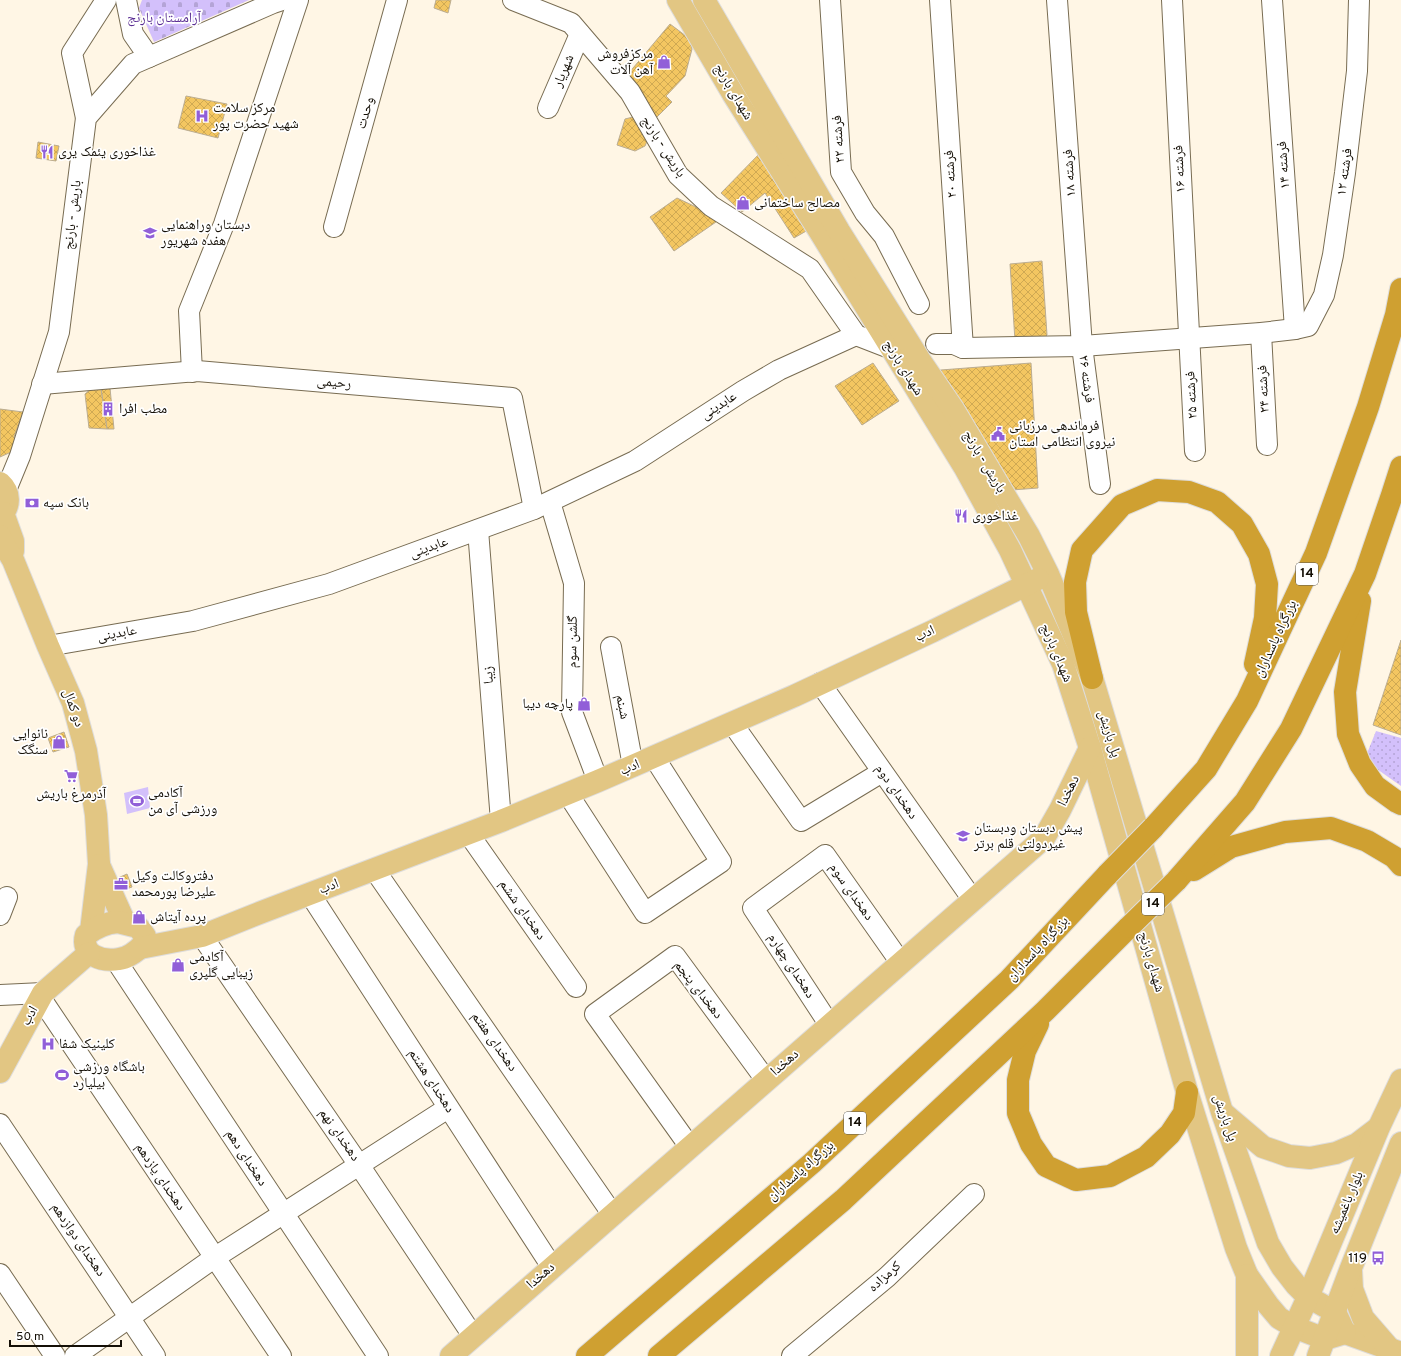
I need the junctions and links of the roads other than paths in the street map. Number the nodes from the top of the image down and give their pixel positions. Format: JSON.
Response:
{"nodes":[{"id":1,"x":106,"y":0,"type":"edge"},
{"id":2,"x":126,"y":0,"type":"edge"},
{"id":3,"x":282,"y":0,"type":"edge"},
{"id":4,"x":298,"y":0,"type":"edge"},
{"id":5,"x":397,"y":0,"type":"edge"},
{"id":6,"x":513,"y":0,"type":"edge"},
{"id":7,"x":678,"y":0,"type":"edge"},
{"id":8,"x":704,"y":0,"type":"edge"},
{"id":9,"x":830,"y":0,"type":"edge"},
{"id":10,"x":940,"y":0,"type":"edge"},
{"id":11,"x":1057,"y":0,"type":"edge"},
{"id":12,"x":1172,"y":0,"type":"edge"},
{"id":13,"x":1272,"y":0,"type":"edge"},
{"id":14,"x":1360,"y":0,"type":"edge"},
{"id":15,"x":580,"y":34,"type":"junction"},
{"id":16,"x":150,"y":57,"type":"junction"},
{"id":17,"x":548,"y":108,"type":"dead end"},
{"id":18,"x":86,"y":118,"type":"junction"},
{"id":19,"x":334,"y":227,"type":"dead end"},
{"id":20,"x":1401,"y":289,"type":"edge"},
{"id":21,"x":919,"y":304,"type":"dead end"},
{"id":22,"x":1295,"y":329,"type":"junction"},
{"id":23,"x":1260,"y":332,"type":"junction"},
{"id":24,"x":856,"y":335,"type":"junction"},
{"id":25,"x":1189,"y":338,"type":"junction"},
{"id":26,"x":936,"y":344,"type":"dead end"},
{"id":27,"x":1082,"y":346,"type":"junction"},
{"id":28,"x":963,"y":348,"type":"junction"},
{"id":29,"x":892,"y":349,"type":"junction"},
{"id":30,"x":192,"y":372,"type":"junction"},
{"id":31,"x":42,"y":384,"type":"junction"},
{"id":32,"x":942,"y":392,"type":"joint"},
{"id":33,"x":1267,"y":445,"type":"dead end"},
{"id":34,"x":1195,"y":451,"type":"dead end"},
{"id":35,"x":1401,"y":467,"type":"edge"},
{"id":36,"x":1100,"y":484,"type":"dead end"},
{"id":37,"x":3,"y":487,"type":"edge"},
{"id":38,"x":1397,"y":488,"type":"edge"},
{"id":39,"x":542,"y":505,"type":"junction"},
{"id":40,"x":1,"y":514,"type":"edge"},
{"id":41,"x":478,"y":530,"type":"junction"},
{"id":42,"x":0,"y":536,"type":"edge"},
{"id":43,"x":13,"y":560,"type":"junction"},
{"id":44,"x":1048,"y":574,"type":"junction"},
{"id":45,"x":1364,"y":574,"type":"junction"},
{"id":46,"x":1026,"y":586,"type":"junction"},
{"id":47,"x":48,"y":646,"type":"junction"},
{"id":48,"x":611,"y":647,"type":"dead end"},
{"id":49,"x":1092,"y":678,"type":"junction"},
{"id":50,"x":820,"y":684,"type":"junction"},
{"id":51,"x":1247,"y":702,"type":"junction"},
{"id":52,"x":732,"y":723,"type":"junction"},
{"id":53,"x":1090,"y":748,"type":"junction"},
{"id":54,"x":654,"y":757,"type":"junction"},
{"id":55,"x":633,"y":766,"type":"junction"},
{"id":56,"x":882,"y":772,"type":"junction"},
{"id":57,"x":598,"y":782,"type":"junction"},
{"id":58,"x":568,"y":794,"type":"junction"},
{"id":59,"x":1401,"y":804,"type":"edge"},
{"id":60,"x":501,"y":821,"type":"junction"},
{"id":61,"x":468,"y":833,"type":"junction"},
{"id":62,"x":99,"y":864,"type":"junction"},
{"id":63,"x":1401,"y":865,"type":"edge"},
{"id":64,"x":374,"y":869,"type":"junction"},
{"id":65,"x":1176,"y":881,"type":"junction"},
{"id":66,"x":310,"y":894,"type":"junction"},
{"id":67,"x":7,"y":897,"type":"dead end"},
{"id":68,"x":973,"y":900,"type":"junction"},
{"id":69,"x":753,"y":908,"type":"joint"},
{"id":70,"x":0,"y":915,"type":"edge"},
{"id":71,"x":90,"y":931,"type":"junction"},
{"id":72,"x":136,"y":934,"type":"junction"},
{"id":73,"x":202,"y":936,"type":"junction"},
{"id":74,"x":90,"y":953,"type":"junction"},
{"id":75,"x":115,"y":959,"type":"junction"},
{"id":76,"x":901,"y":963,"type":"junction"},
{"id":77,"x":576,"y":987,"type":"dead end"},
{"id":78,"x":0,"y":995,"type":"edge"},
{"id":79,"x":41,"y":995,"type":"junction"},
{"id":80,"x":1045,"y":1011,"type":"junction"},
{"id":81,"x":829,"y":1024,"type":"junction"},
{"id":82,"x":0,"y":1072,"type":"edge"},
{"id":83,"x":766,"y":1080,"type":"junction"},
{"id":84,"x":1401,"y":1080,"type":"edge"},
{"id":85,"x":1188,"y":1092,"type":"junction"},
{"id":86,"x":448,"y":1108,"type":"junction"},
{"id":87,"x":1222,"y":1112,"type":"junction"},
{"id":88,"x":0,"y":1124,"type":"edge"},
{"id":89,"x":1379,"y":1127,"type":"junction"},
{"id":90,"x":1401,"y":1143,"type":"edge"},
{"id":91,"x":690,"y":1147,"type":"junction"},
{"id":92,"x":359,"y":1165,"type":"junction"},
{"id":93,"x":974,"y":1194,"type":"dead end"},
{"id":94,"x":283,"y":1214,"type":"junction"},
{"id":95,"x":614,"y":1215,"type":"junction"},
{"id":96,"x":1268,"y":1243,"type":"junction"},
{"id":97,"x":1236,"y":1248,"type":"junction"},
{"id":98,"x":214,"y":1258,"type":"junction"},
{"id":99,"x":552,"y":1267,"type":"junction"},
{"id":100,"x":1351,"y":1268,"type":"junction"},
{"id":101,"x":0,"y":1274,"type":"edge"},
{"id":102,"x":1247,"y":1275,"type":"junction"},
{"id":103,"x":1308,"y":1297,"type":"junction"},
{"id":104,"x":1335,"y":1312,"type":"junction"},
{"id":105,"x":130,"y":1318,"type":"junction"},
{"id":106,"x":1294,"y":1327,"type":"junction"},
{"id":107,"x":473,"y":1336,"type":"junction"},
{"id":108,"x":1329,"y":1343,"type":"edge"},
{"id":109,"x":1392,"y":1353,"type":"edge"},
{"id":110,"x":55,"y":1356,"type":"edge"},
{"id":111,"x":75,"y":1356,"type":"edge"},
{"id":112,"x":155,"y":1356,"type":"edge"},
{"id":113,"x":281,"y":1356,"type":"edge"},
{"id":114,"x":378,"y":1356,"type":"edge"},
{"id":115,"x":451,"y":1356,"type":"edge"},
{"id":116,"x":587,"y":1356,"type":"edge"},
{"id":117,"x":659,"y":1356,"type":"edge"},
{"id":118,"x":792,"y":1356,"type":"edge"},
{"id":119,"x":1247,"y":1356,"type":"edge"},
{"id":120,"x":1281,"y":1356,"type":"edge"}],
"edges":[{"from":1,"to":18,"type":"street"},
{"from":2,"to":16,"type":"street"},
{"from":3,"to":16,"type":"street"},
{"from":4,"to":30,"type":"street"},
{"from":5,"to":19,"type":"street","name":"وحدت"},
{"from":6,"to":15,"type":"street","name":"باریش - بارنج"},
{"from":7,"to":29,"type":"main road","name":"شهدای بارنج"},
{"from":8,"to":32,"type":"main road","name":"شهدای بارنج"},
{"from":9,"to":21,"type":"street","name":"۲۲ فرشته"},
{"from":10,"to":28,"type":"street","name":"۲۰ فرشته"},
{"from":11,"to":27,"type":"street","name":"۱۸ فرشته"},
{"from":12,"to":25,"type":"street","name":"۱۶ فرشته"},
{"from":13,"to":22,"type":"street","name":"۱۴ فرشته"},
{"from":14,"to":22,"type":"street","name":"۱۲ فرشته"},
{"from":15,"to":17,"type":"street","name":"شهریار"},
{"from":15,"to":24,"type":"street","name":"باریش - بارنج"},
{"from":16,"to":18,"type":"street"},
{"from":18,"to":31,"type":"street","name":"باریش - بارنج"},
{"from":20,"to":51,"type":"highway","name":"بزرگراه پاسداران","number":"14"},
{"from":22,"to":23,"type":"street"},
{"from":23,"to":25,"type":"street"},
{"from":23,"to":33,"type":"street","name":"فرشته ۲۴"},
{"from":24,"to":29,"type":"street"},
{"from":24,"to":39,"type":"street","name":"عابدینی"},
{"from":25,"to":27,"type":"street"},
{"from":25,"to":34,"type":"street","name":"۲۵ فرشته"},
{"from":26,"to":28,"type":"street"},
{"from":27,"to":28,"type":"street"},
{"from":27,"to":36,"type":"street","name":"۲۶ فرشته"},
{"from":29,"to":46,"type":"main road","name":"شهدای بارنج"},
{"from":30,"to":31,"type":"street","name":"رحیمی"},
{"from":30,"to":39,"type":"street","name":"رحیمی"},
{"from":31,"to":37,"type":"street","name":"باریش - بارنج"},
{"from":32,"to":44,"type":"main road","name":"باریش - بارنج"},
{"from":35,"to":38,"type":"highway","number":"14"},
{"from":37,"to":40,"type":"main road"},
{"from":38,"to":45,"type":"highway","number":"14"},
{"from":39,"to":41,"type":"street","name":"عابدینی"},
{"from":39,"to":57,"type":"street","name":"گلشن سوم"},
{"from":40,"to":43,"type":"main road","name":"دو کمال"},
{"from":41,"to":47,"type":"street","name":"عابدینی"},
{"from":41,"to":60,"type":"street","name":"زیبا"},
{"from":42,"to":43,"type":"main road","name":"دو کمال"},
{"from":43,"to":47,"type":"main road","name":"دو کمال"},
{"from":44,"to":46,"type":"main road","name":"ادب"},
{"from":44,"to":49,"type":"main road","name":"پل باریش"},
{"from":45,"to":59,"type":"highway"},
{"from":45,"to":65,"type":"highway","number":"14"},
{"from":46,"to":50,"type":"main road","name":"ادب"},
{"from":46,"to":53,"type":"main road","name":"شهدای بارنج"},
{"from":47,"to":62,"type":"main road","name":"دو کمال"},
{"from":48,"to":55,"type":"street","name":"شبنم"},
{"from":49,"to":51,"type":"highway"},
{"from":49,"to":87,"type":"main road","name":"پل باریش"},
{"from":50,"to":52,"type":"main road","name":"ادب"},
{"from":50,"to":56,"type":"street","name":"دهخدای دوم"},
{"from":51,"to":116,"type":"highway","name":"بزرگراه پاسداران","number":"14","bridge":true},
{"from":52,"to":54,"type":"main road","name":"ادب"},
{"from":52,"to":56,"type":"street"},
{"from":53,"to":68,"type":"main road","name":"دهخدا"},
{"from":53,"to":85,"type":"main road","name":"شهدای بارنج"},
{"from":54,"to":55,"type":"main road","name":"ادب"},
{"from":54,"to":58,"type":"street"},
{"from":55,"to":57,"type":"main road","name":"ادب"},
{"from":56,"to":68,"type":"street","name":"دهخدای دوم"},
{"from":57,"to":58,"type":"main road","name":"ادب"},
{"from":58,"to":60,"type":"main road","name":"ادب"},
{"from":60,"to":61,"type":"main road","name":"ادب"},
{"from":61,"to":64,"type":"main road","name":"ادب"},
{"from":61,"to":77,"type":"street","name":"دهخدای ششم"},
{"from":62,"to":71,"type":"main road"},
{"from":62,"to":72,"type":"main road"},
{"from":63,"to":65,"type":"highway"},
{"from":64,"to":66,"type":"main road","name":"ادب"},
{"from":64,"to":95,"type":"street","name":"دهخدای هفتم"},
{"from":65,"to":80,"type":"highway","number":"14","bridge":true},
{"from":66,"to":73,"type":"main road","name":"ادب"},
{"from":66,"to":86,"type":"street","name":"دهخدای هشتم"},
{"from":67,"to":70,"type":"street"},
{"from":68,"to":76,"type":"main road","name":"دهخدا"},
{"from":69,"to":76,"type":"street","name":"دهخدای سوم"},
{"from":69,"to":81,"type":"street","name":"دهخدای چهارم"},
{"from":71,"to":72,"type":"main road"},
{"from":71,"to":74,"type":"main road"},
{"from":72,"to":73,"type":"main road"},
{"from":72,"to":75,"type":"main road"},
{"from":73,"to":92,"type":"street","name":"دهخدای نهم"},
{"from":74,"to":75,"type":"main road"},
{"from":74,"to":79,"type":"main road","name":"ادب"},
{"from":75,"to":94,"type":"street","name":"دهخدای دهم"},
{"from":76,"to":81,"type":"main road","name":"دهخدا"},
{"from":78,"to":79,"type":"street"},
{"from":79,"to":82,"type":"main road","name":"ادب"},
{"from":79,"to":98,"type":"street","name":"دهخدای یازدهم"},
{"from":80,"to":85,"type":"highway"},
{"from":80,"to":117,"type":"highway","number":"14"},
{"from":81,"to":83,"type":"main road","name":"دهخدا"},
{"from":83,"to":91,"type":"main road","name":"دهخدا"},
{"from":83,"to":91,"type":"street","name":"دهخدای پنجم"},
{"from":84,"to":89,"type":"main road","name":"بلوار باغمیشه"},
{"from":85,"to":97,"type":"main road","name":"شهدای بارنج"},
{"from":86,"to":92,"type":"street"},
{"from":86,"to":99,"type":"street","name":"دهخدای هشتم"},
{"from":87,"to":89,"type":"main road"},
{"from":87,"to":96,"type":"main road","name":"پل باریش"},
{"from":88,"to":105,"type":"street","name":"دهخدای دوازدهم"},
{"from":89,"to":103,"type":"main road","name":"بلوار باغمیشه"},
{"from":90,"to":100,"type":"main road","name":"بلوار باغمیشه"},
{"from":91,"to":95,"type":"main road","name":"دهخدا"},
{"from":92,"to":94,"type":"street"},
{"from":92,"to":107,"type":"street","name":"دهخدای نهم"},
{"from":93,"to":118,"type":"street","name":"کرمزاده"},
{"from":94,"to":98,"type":"street"},
{"from":94,"to":114,"type":"street","name":"دهخدای دهم"},
{"from":95,"to":99,"type":"main road","name":"دهخدا"},
{"from":96,"to":97,"type":"main road"},
{"from":96,"to":103,"type":"main road","name":"پل باریش"},
{"from":97,"to":102,"type":"main road","name":"شهدای بارنج"},
{"from":98,"to":105,"type":"street"},
{"from":98,"to":113,"type":"street","name":"دهخدای یازدهم"},
{"from":99,"to":107,"type":"main road","name":"دهخدا"},
{"from":100,"to":104,"type":"main road","name":"بلوار باغمیشه"},
{"from":100,"to":109,"type":"main road"},
{"from":101,"to":110,"type":"street"},
{"from":102,"to":106,"type":"main road","name":"شهدای بارنج"},
{"from":102,"to":119,"type":"main road"},
{"from":103,"to":104,"type":"main road","name":"پل باریش"},
{"from":103,"to":106,"type":"main road","name":"بلوار باغمیشه"},
{"from":104,"to":108,"type":"main road","name":"بلوار باغمیشه"},
{"from":105,"to":111,"type":"street"},
{"from":105,"to":112,"type":"street","name":"دهخدای دوازدهم"},
{"from":106,"to":108,"type":"main road","name":"شهدای بارنج"},
{"from":106,"to":120,"type":"main road","name":"بلوار باغمیشه"},
{"from":107,"to":115,"type":"main road","name":"دهخدا"},
{"from":108,"to":109,"type":"main road","name":"شهدای بارنج"}]}
